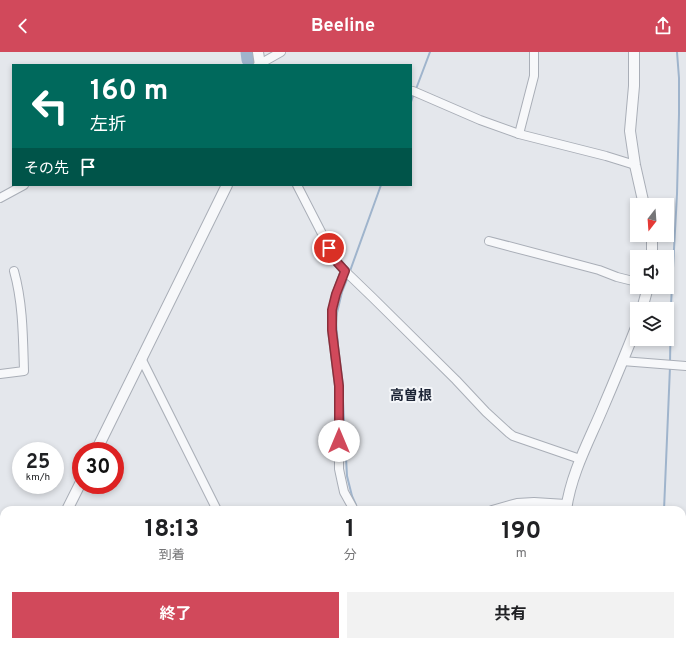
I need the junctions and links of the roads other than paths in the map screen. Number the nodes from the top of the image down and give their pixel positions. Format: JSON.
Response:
{"nodes":[{"id":1,"x":258,"y":52,"type":"edge"},
{"id":2,"x":281,"y":52,"type":"edge"},
{"id":3,"x":534,"y":52,"type":"edge"},
{"id":4,"x":634,"y":52,"type":"edge"},
{"id":5,"x":259,"y":64,"type":"edge"},
{"id":6,"x":261,"y":64,"type":"edge"},
{"id":7,"x":413,"y":92,"type":"dead end"},
{"id":8,"x":519,"y":134,"type":"junction"},
{"id":9,"x":635,"y":165,"type":"junction"},
{"id":10,"x":22,"y":186,"type":"edge"},
{"id":11,"x":227,"y":186,"type":"edge"},
{"id":12,"x":298,"y":186,"type":"edge"},
{"id":13,"x":0,"y":198,"type":"edge"},
{"id":14,"x":642,"y":198,"type":"edge"},
{"id":15,"x":489,"y":241,"type":"dead end"},
{"id":16,"x":14,"y":271,"type":"dead end"},
{"id":17,"x":345,"y":271,"type":"junction"},
{"id":18,"x":630,"y":281,"type":"edge"},
{"id":19,"x":630,"y":342,"type":"edge"},
{"id":20,"x":141,"y":358,"type":"junction"},
{"id":21,"x":622,"y":361,"type":"junction"},
{"id":22,"x":686,"y":366,"type":"edge"},
{"id":23,"x":0,"y":374,"type":"edge"},
{"id":24,"x":100,"y":442,"type":"edge"},
{"id":25,"x":580,"y":458,"type":"junction"},
{"id":26,"x":75,"y":494,"type":"edge"},
{"id":27,"x":69,"y":506,"type":"edge"},
{"id":28,"x":215,"y":506,"type":"edge"},
{"id":29,"x":352,"y":506,"type":"edge"},
{"id":30,"x":506,"y":506,"type":"edge"},
{"id":31,"x":560,"y":506,"type":"edge"},
{"id":32,"x":566,"y":506,"type":"edge"}],
"edges":[{"from":1,"to":5,"type":"street"},
{"from":2,"to":6,"type":"street"},
{"from":3,"to":8,"type":"street"},
{"from":4,"to":9,"type":"street"},
{"from":7,"to":8,"type":"street"},
{"from":8,"to":9,"type":"street"},
{"from":9,"to":14,"type":"street"},
{"from":10,"to":13,"type":"street"},
{"from":11,"to":20,"type":"street"},
{"from":12,"to":17,"type":"street"},
{"from":15,"to":18,"type":"street"},
{"from":16,"to":23,"type":"street"},
{"from":17,"to":25,"type":"street"},
{"from":17,"to":29,"type":"street"},
{"from":19,"to":21,"type":"street"},
{"from":20,"to":24,"type":"street"},
{"from":20,"to":28,"type":"street"},
{"from":21,"to":22,"type":"street"},
{"from":21,"to":25,"type":"street"},
{"from":25,"to":32,"type":"street"},
{"from":26,"to":27,"type":"street"},
{"from":30,"to":31,"type":"street"}]}
